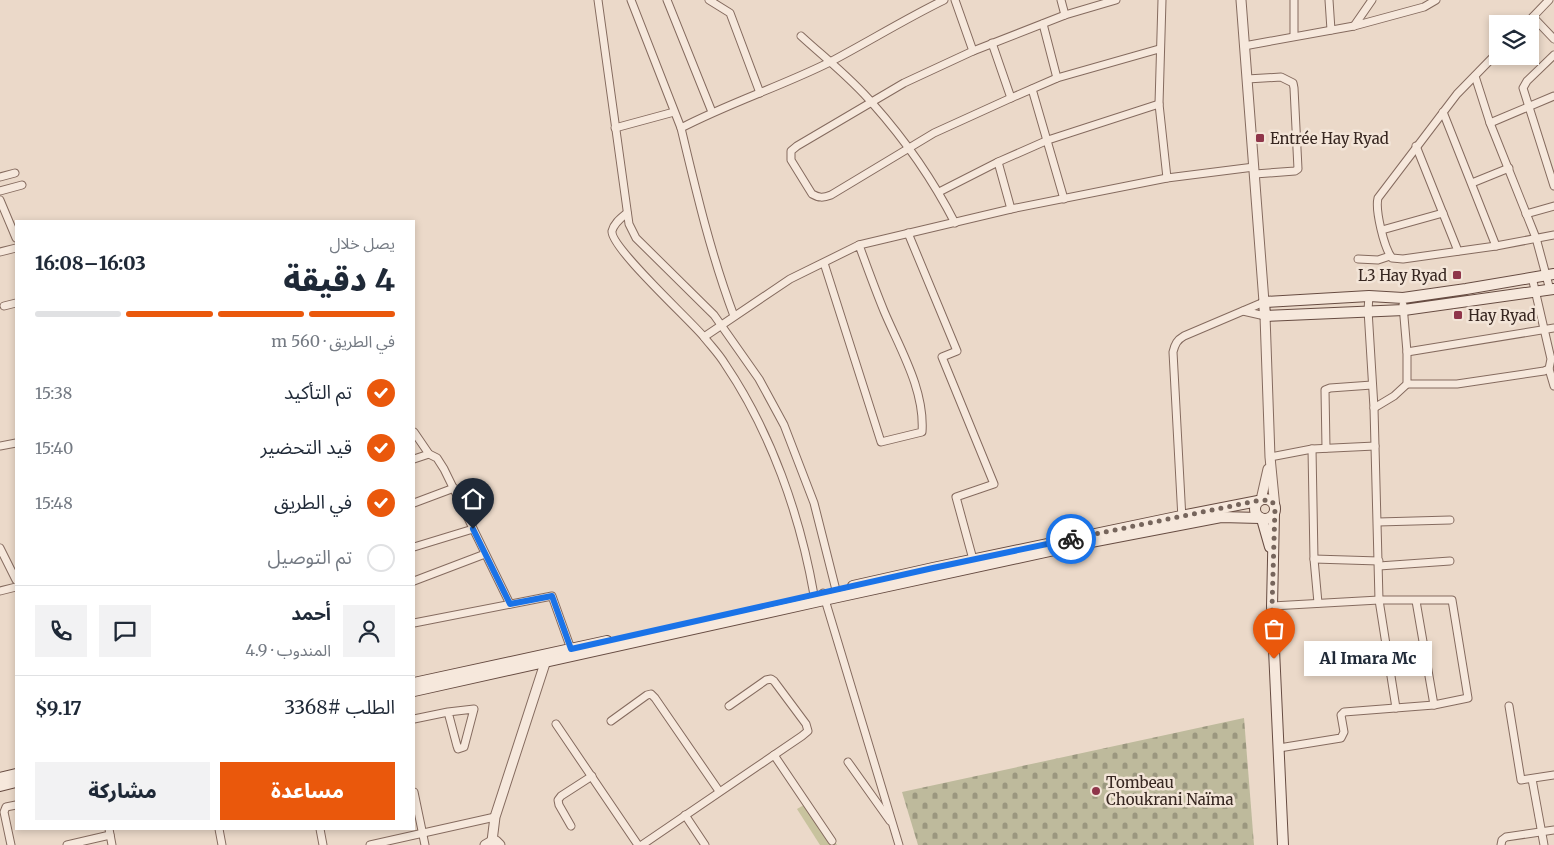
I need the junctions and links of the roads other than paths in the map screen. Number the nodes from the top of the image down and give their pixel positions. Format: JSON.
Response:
{"nodes":[{"id":1,"x":598,"y":0,"type":"edge"},
{"id":2,"x":631,"y":0,"type":"edge"},
{"id":3,"x":667,"y":0,"type":"edge"},
{"id":4,"x":709,"y":0,"type":"edge"},
{"id":5,"x":944,"y":0,"type":"edge"},
{"id":6,"x":955,"y":0,"type":"edge"},
{"id":7,"x":1061,"y":0,"type":"edge"},
{"id":8,"x":1116,"y":0,"type":"edge"},
{"id":9,"x":1162,"y":0,"type":"edge"},
{"id":10,"x":1241,"y":0,"type":"edge"},
{"id":11,"x":1294,"y":0,"type":"edge"},
{"id":12,"x":1329,"y":0,"type":"edge"},
{"id":13,"x":1372,"y":0,"type":"edge"},
{"id":14,"x":1436,"y":0,"type":"edge"},
{"id":15,"x":1549,"y":0,"type":"edge"},
{"id":16,"x":1065,"y":15,"type":"junction"},
{"id":17,"x":1535,"y":15,"type":"edge"},
{"id":18,"x":1539,"y":23,"type":"edge"},
{"id":19,"x":1042,"y":24,"type":"junction"},
{"id":20,"x":1354,"y":26,"type":"junction"},
{"id":21,"x":1331,"y":30,"type":"junction"},
{"id":22,"x":801,"y":36,"type":"dead end"},
{"id":23,"x":1294,"y":36,"type":"junction"},
{"id":24,"x":1554,"y":39,"type":"edge"},
{"id":25,"x":992,"y":43,"type":"junction"},
{"id":26,"x":1244,"y":46,"type":"junction"},
{"id":27,"x":1160,"y":49,"type":"junction"},
{"id":28,"x":973,"y":51,"type":"junction"},
{"id":29,"x":1554,"y":55,"type":"edge"},
{"id":30,"x":1489,"y":61,"type":"edge"},
{"id":31,"x":830,"y":62,"type":"junction"},
{"id":32,"x":1475,"y":76,"type":"junction"},
{"id":33,"x":1057,"y":78,"type":"junction"},
{"id":34,"x":1247,"y":79,"type":"junction"},
{"id":35,"x":1032,"y":89,"type":"junction"},
{"id":36,"x":760,"y":93,"type":"junction"},
{"id":37,"x":1554,"y":97,"type":"edge"},
{"id":38,"x":1011,"y":98,"type":"junction"},
{"id":39,"x":872,"y":103,"type":"junction"},
{"id":40,"x":1160,"y":104,"type":"junction"},
{"id":41,"x":1530,"y":107,"type":"junction"},
{"id":42,"x":674,"y":112,"type":"junction"},
{"id":43,"x":712,"y":112,"type":"junction"},
{"id":44,"x":1443,"y":112,"type":"junction"},
{"id":45,"x":1490,"y":123,"type":"junction"},
{"id":46,"x":615,"y":128,"type":"junction"},
{"id":47,"x":681,"y":128,"type":"junction"},
{"id":48,"x":1048,"y":140,"type":"junction"},
{"id":49,"x":1416,"y":146,"type":"junction"},
{"id":50,"x":910,"y":148,"type":"junction"},
{"id":51,"x":998,"y":162,"type":"junction"},
{"id":52,"x":1509,"y":168,"type":"junction"},
{"id":53,"x":1255,"y":170,"type":"junction"},
{"id":54,"x":15,"y":173,"type":"dead end"},
{"id":55,"x":0,"y":177,"type":"edge"},
{"id":56,"x":1166,"y":178,"type":"junction"},
{"id":57,"x":1472,"y":183,"type":"junction"},
{"id":58,"x":22,"y":185,"type":"dead end"},
{"id":59,"x":1554,"y":186,"type":"edge"},
{"id":60,"x":0,"y":191,"type":"edge"},
{"id":61,"x":939,"y":192,"type":"junction"},
{"id":62,"x":1064,"y":199,"type":"junction"},
{"id":63,"x":0,"y":200,"type":"edge"},
{"id":64,"x":1554,"y":206,"type":"edge"},
{"id":65,"x":1011,"y":209,"type":"junction"},
{"id":66,"x":627,"y":213,"type":"junction"},
{"id":67,"x":1443,"y":214,"type":"junction"},
{"id":68,"x":1526,"y":214,"type":"junction"},
{"id":69,"x":955,"y":223,"type":"junction"},
{"id":70,"x":1382,"y":230,"type":"junction"},
{"id":71,"x":908,"y":233,"type":"junction"},
{"id":72,"x":15,"y":236,"type":"edge"},
{"id":73,"x":1554,"y":236,"type":"edge"},
{"id":74,"x":1536,"y":238,"type":"junction"},
{"id":75,"x":859,"y":245,"type":"junction"},
{"id":76,"x":1496,"y":246,"type":"junction"},
{"id":77,"x":15,"y":248,"type":"edge"},
{"id":78,"x":1458,"y":251,"type":"junction"},
{"id":79,"x":0,"y":252,"type":"edge"},
{"id":80,"x":1390,"y":256,"type":"junction"},
{"id":81,"x":1358,"y":259,"type":"dead end"},
{"id":82,"x":824,"y":262,"type":"junction"},
{"id":83,"x":1550,"y":274,"type":"edge"},
{"id":84,"x":1532,"y":277,"type":"junction"},
{"id":85,"x":1552,"y":290,"type":"edge"},
{"id":86,"x":1536,"y":293,"type":"junction"},
{"id":87,"x":1369,"y":296,"type":"junction"},
{"id":88,"x":1403,"y":298,"type":"junction"},
{"id":89,"x":1264,"y":302,"type":"junction"},
{"id":90,"x":15,"y":303,"type":"edge"},
{"id":91,"x":4,"y":306,"type":"dead end"},
{"id":92,"x":1368,"y":310,"type":"junction"},
{"id":93,"x":1404,"y":310,"type":"junction"},
{"id":94,"x":1243,"y":311,"type":"junction"},
{"id":95,"x":734,"y":316,"type":"junction"},
{"id":96,"x":1265,"y":316,"type":"junction"},
{"id":97,"x":721,"y":325,"type":"junction"},
{"id":98,"x":1554,"y":328,"type":"edge"},
{"id":99,"x":1545,"y":329,"type":"junction"},
{"id":100,"x":704,"y":337,"type":"junction"},
{"id":101,"x":1407,"y":352,"type":"junction"},
{"id":102,"x":1549,"y":368,"type":"junction"},
{"id":103,"x":1406,"y":384,"type":"junction"},
{"id":104,"x":1372,"y":385,"type":"junction"},
{"id":105,"x":1554,"y":386,"type":"edge"},
{"id":106,"x":1374,"y":408,"type":"junction"},
{"id":107,"x":415,"y":433,"type":"edge"},
{"id":108,"x":15,"y":442,"type":"edge"},
{"id":109,"x":0,"y":446,"type":"edge"},
{"id":110,"x":1375,"y":446,"type":"junction"},
{"id":111,"x":1326,"y":448,"type":"junction"},
{"id":112,"x":1312,"y":449,"type":"junction"},
{"id":113,"x":429,"y":454,"type":"junction"},
{"id":114,"x":1270,"y":457,"type":"junction"},
{"id":115,"x":415,"y":459,"type":"edge"},
{"id":116,"x":454,"y":488,"type":"junction"},
{"id":117,"x":1260,"y":500,"type":"junction"},
{"id":118,"x":415,"y":503,"type":"edge"},
{"id":119,"x":1275,"y":511,"type":"junction"},
{"id":120,"x":1261,"y":519,"type":"junction"},
{"id":121,"x":1182,"y":520,"type":"junction"},
{"id":122,"x":1450,"y":520,"type":"dead end"},
{"id":123,"x":1378,"y":522,"type":"junction"},
{"id":124,"x":473,"y":529,"type":"junction"},
{"id":125,"x":415,"y":547,"type":"edge"},
{"id":126,"x":0,"y":548,"type":"edge"},
{"id":127,"x":485,"y":554,"type":"junction"},
{"id":128,"x":1272,"y":558,"type":"junction"},
{"id":129,"x":1314,"y":559,"type":"junction"},
{"id":130,"x":1450,"y":561,"type":"dead end"},
{"id":131,"x":974,"y":563,"type":"junction"},
{"id":132,"x":1379,"y":563,"type":"junction"},
{"id":133,"x":15,"y":578,"type":"edge"},
{"id":134,"x":415,"y":581,"type":"edge"},
{"id":135,"x":15,"y":587,"type":"edge"},
{"id":136,"x":836,"y":590,"type":"junction"},
{"id":137,"x":0,"y":591,"type":"edge"},
{"id":138,"x":820,"y":596,"type":"junction"},
{"id":139,"x":1380,"y":600,"type":"junction"},
{"id":140,"x":1416,"y":601,"type":"junction"},
{"id":141,"x":1318,"y":603,"type":"junction"},
{"id":142,"x":510,"y":604,"type":"junction"},
{"id":143,"x":1272,"y":606,"type":"junction"},
{"id":144,"x":415,"y":623,"type":"edge"},
{"id":145,"x":640,"y":638,"type":"junction"},
{"id":146,"x":571,"y":649,"type":"junction"},
{"id":147,"x":547,"y":658,"type":"junction"},
{"id":148,"x":415,"y":683,"type":"edge"},
{"id":149,"x":415,"y":691,"type":"edge"},
{"id":150,"x":1434,"y":705,"type":"junction"},
{"id":151,"x":729,"y":706,"type":"dead end"},
{"id":152,"x":1508,"y":706,"type":"dead end"},
{"id":153,"x":1396,"y":708,"type":"junction"},
{"id":154,"x":448,"y":712,"type":"junction"},
{"id":155,"x":415,"y":719,"type":"edge"},
{"id":156,"x":611,"y":721,"type":"dead end"},
{"id":157,"x":556,"y":724,"type":"dead end"},
{"id":158,"x":1278,"y":748,"type":"junction"},
{"id":159,"x":774,"y":755,"type":"junction"},
{"id":160,"x":848,"y":762,"type":"dead end"},
{"id":161,"x":15,"y":774,"type":"edge"},
{"id":162,"x":1554,"y":775,"type":"edge"},
{"id":163,"x":592,"y":776,"type":"junction"},
{"id":164,"x":0,"y":778,"type":"edge"},
{"id":165,"x":1532,"y":779,"type":"junction"},
{"id":166,"x":15,"y":782,"type":"edge"},
{"id":167,"x":0,"y":786,"type":"edge"},
{"id":168,"x":720,"y":791,"type":"junction"},
{"id":169,"x":415,"y":797,"type":"edge"},
{"id":170,"x":15,"y":805,"type":"edge"},
{"id":171,"x":685,"y":815,"type":"junction"},
{"id":172,"x":495,"y":817,"type":"junction"},
{"id":173,"x":894,"y":825,"type":"junction"},
{"id":174,"x":572,"y":826,"type":"dead end"},
{"id":175,"x":219,"y":830,"type":"edge"},
{"id":176,"x":320,"y":830,"type":"edge"},
{"id":177,"x":1554,"y":830,"type":"edge"},
{"id":178,"x":110,"y":832,"type":"edge"},
{"id":179,"x":1542,"y":832,"type":"junction"},
{"id":180,"x":423,"y":833,"type":"junction"},
{"id":181,"x":832,"y":841,"type":"dead end"},
{"id":182,"x":492,"y":844,"type":"edge"},
{"id":183,"x":11,"y":845,"type":"edge"},
{"id":184,"x":67,"y":845,"type":"edge"},
{"id":185,"x":112,"y":845,"type":"edge"},
{"id":186,"x":222,"y":845,"type":"edge"},
{"id":187,"x":323,"y":845,"type":"edge"},
{"id":188,"x":370,"y":845,"type":"edge"},
{"id":189,"x":425,"y":845,"type":"edge"},
{"id":190,"x":640,"y":845,"type":"edge"},
{"id":191,"x":705,"y":845,"type":"edge"},
{"id":192,"x":899,"y":845,"type":"edge"},
{"id":193,"x":1283,"y":845,"type":"edge"},
{"id":194,"x":1501,"y":845,"type":"edge"},
{"id":195,"x":1544,"y":845,"type":"edge"}],
"edges":[{"from":1,"to":46,"type":"street"},
{"from":2,"to":42,"type":"street"},
{"from":3,"to":43,"type":"street"},
{"from":4,"to":36,"type":"street"},
{"from":5,"to":31,"type":"street"},
{"from":6,"to":28,"type":"street"},
{"from":7,"to":16,"type":"street"},
{"from":8,"to":16,"type":"street"},
{"from":9,"to":27,"type":"street"},
{"from":10,"to":26,"type":"street"},
{"from":11,"to":23,"type":"street"},
{"from":12,"to":21,"type":"street"},
{"from":13,"to":20,"type":"street"},
{"from":14,"to":20,"type":"street"},
{"from":15,"to":17,"type":"street"},
{"from":16,"to":19,"type":"street"},
{"from":18,"to":24,"type":"street"},
{"from":19,"to":25,"type":"street"},
{"from":19,"to":33,"type":"street"},
{"from":20,"to":21,"type":"street"},
{"from":21,"to":23,"type":"street"},
{"from":22,"to":31,"type":"street"},
{"from":23,"to":26,"type":"street"},
{"from":25,"to":28,"type":"street"},
{"from":25,"to":38,"type":"street"},
{"from":26,"to":34,"type":"street"},
{"from":27,"to":33,"type":"street"},
{"from":27,"to":40,"type":"street"},
{"from":28,"to":39,"type":"street"},
{"from":29,"to":41,"type":"street"},
{"from":30,"to":32,"type":"street"},
{"from":31,"to":36,"type":"street"},
{"from":31,"to":39,"type":"street"},
{"from":32,"to":44,"type":"street"},
{"from":32,"to":45,"type":"street"},
{"from":33,"to":35,"type":"street"},
{"from":34,"to":53,"type":"street"},
{"from":34,"to":53,"type":"street"},
{"from":35,"to":38,"type":"street"},
{"from":35,"to":48,"type":"street"},
{"from":36,"to":43,"type":"street"},
{"from":37,"to":41,"type":"street"},
{"from":38,"to":50,"type":"street"},
{"from":39,"to":50,"type":"street"},
{"from":39,"to":50,"type":"street"},
{"from":40,"to":48,"type":"street"},
{"from":40,"to":56,"type":"street"},
{"from":41,"to":45,"type":"street"},
{"from":41,"to":59,"type":"street"},
{"from":42,"to":46,"type":"street"},
{"from":42,"to":47,"type":"street"},
{"from":43,"to":47,"type":"street"},
{"from":44,"to":49,"type":"street"},
{"from":44,"to":57,"type":"street"},
{"from":45,"to":52,"type":"street"},
{"from":46,"to":66,"type":"street"},
{"from":47,"to":95,"type":"street"},
{"from":48,"to":51,"type":"street"},
{"from":48,"to":62,"type":"street"},
{"from":49,"to":67,"type":"street"},
{"from":49,"to":70,"type":"street"},
{"from":50,"to":61,"type":"street"},
{"from":51,"to":61,"type":"street"},
{"from":51,"to":65,"type":"street"},
{"from":52,"to":57,"type":"street"},
{"from":52,"to":68,"type":"street"},
{"from":53,"to":56,"type":"street"},
{"from":53,"to":89,"type":"street"},
{"from":54,"to":55,"type":"street"},
{"from":56,"to":62,"type":"street"},
{"from":57,"to":76,"type":"street"},
{"from":58,"to":60,"type":"street"},
{"from":61,"to":69,"type":"street"},
{"from":62,"to":65,"type":"street"},
{"from":63,"to":72,"type":"street"},
{"from":64,"to":68,"type":"street"},
{"from":65,"to":69,"type":"street"},
{"from":66,"to":97,"type":"street"},
{"from":66,"to":100,"type":"street"},
{"from":67,"to":70,"type":"street"},
{"from":67,"to":78,"type":"street"},
{"from":68,"to":74,"type":"street"},
{"from":69,"to":71,"type":"street"},
{"from":70,"to":80,"type":"street"},
{"from":71,"to":75,"type":"street"},
{"from":71,"to":131,"type":"street"},
{"from":73,"to":74,"type":"street"},
{"from":74,"to":76,"type":"street"},
{"from":74,"to":83,"type":"street"},
{"from":75,"to":82,"type":"street"},
{"from":75,"to":82,"type":"street"},
{"from":76,"to":78,"type":"street"},
{"from":77,"to":79,"type":"street"},
{"from":78,"to":80,"type":"street"},
{"from":80,"to":81,"type":"street"},
{"from":82,"to":95,"type":"street"},
{"from":83,"to":84,"type":"main road"},
{"from":83,"to":85,"type":"street"},
{"from":84,"to":86,"type":"street"},
{"from":84,"to":88,"type":"main road"},
{"from":85,"to":86,"type":"main road"},
{"from":86,"to":93,"type":"main road"},
{"from":86,"to":99,"type":"street"},
{"from":87,"to":88,"type":"main road"},
{"from":87,"to":89,"type":"main road"},
{"from":87,"to":92,"type":"street"},
{"from":88,"to":93,"type":"street"},
{"from":89,"to":94,"type":"street"},
{"from":89,"to":96,"type":"main road"},
{"from":90,"to":91,"type":"street"},
{"from":92,"to":93,"type":"main road"},
{"from":92,"to":96,"type":"main road"},
{"from":92,"to":104,"type":"street"},
{"from":93,"to":101,"type":"street"},
{"from":94,"to":96,"type":"street"},
{"from":94,"to":121,"type":"street"},
{"from":95,"to":97,"type":"street"},
{"from":96,"to":114,"type":"street"},
{"from":97,"to":100,"type":"street"},
{"from":97,"to":136,"type":"street"},
{"from":98,"to":99,"type":"street"},
{"from":99,"to":101,"type":"street"},
{"from":99,"to":102,"type":"street"},
{"from":100,"to":138,"type":"street"},
{"from":101,"to":103,"type":"street"},
{"from":102,"to":103,"type":"street"},
{"from":102,"to":105,"type":"street"},
{"from":103,"to":106,"type":"street"},
{"from":104,"to":106,"type":"street"},
{"from":104,"to":111,"type":"street"},
{"from":106,"to":110,"type":"street"},
{"from":107,"to":113,"type":"street"},
{"from":108,"to":109,"type":"street"},
{"from":110,"to":111,"type":"street"},
{"from":110,"to":123,"type":"street"},
{"from":111,"to":112,"type":"street"},
{"from":112,"to":114,"type":"street"},
{"from":112,"to":129,"type":"street"},
{"from":113,"to":115,"type":"street"},
{"from":113,"to":116,"type":"street"},
{"from":114,"to":117,"type":"street"},
{"from":114,"to":119,"type":"street"},
{"from":116,"to":118,"type":"street"},
{"from":116,"to":124,"type":"street"},
{"from":117,"to":119,"type":"main road"},
{"from":117,"to":120,"type":"main road"},
{"from":117,"to":121,"type":"main road"},
{"from":119,"to":120,"type":"main road"},
{"from":119,"to":128,"type":"main road"},
{"from":120,"to":121,"type":"main road"},
{"from":120,"to":128,"type":"main road"},
{"from":121,"to":131,"type":"main road"},
{"from":122,"to":123,"type":"street"},
{"from":123,"to":132,"type":"street"},
{"from":124,"to":125,"type":"street"},
{"from":124,"to":127,"type":"street"},
{"from":126,"to":133,"type":"street"},
{"from":127,"to":134,"type":"street"},
{"from":127,"to":142,"type":"street"},
{"from":128,"to":143,"type":"main road"},
{"from":129,"to":132,"type":"street"},
{"from":129,"to":141,"type":"street"},
{"from":130,"to":132,"type":"street"},
{"from":131,"to":136,"type":"main road"},
{"from":131,"to":138,"type":"main road"},
{"from":132,"to":139,"type":"street"},
{"from":135,"to":137,"type":"street"},
{"from":136,"to":138,"type":"main road"},
{"from":138,"to":145,"type":"main road"},
{"from":138,"to":173,"type":"street"},
{"from":139,"to":140,"type":"street"},
{"from":139,"to":141,"type":"street"},
{"from":139,"to":153,"type":"street"},
{"from":140,"to":150,"type":"street"},
{"from":140,"to":150,"type":"street"},
{"from":141,"to":143,"type":"street"},
{"from":142,"to":144,"type":"street"},
{"from":142,"to":146,"type":"street"},
{"from":143,"to":158,"type":"main road"},
{"from":145,"to":146,"type":"main road"},
{"from":145,"to":147,"type":"main road"},
{"from":146,"to":147,"type":"main road"},
{"from":147,"to":148,"type":"main road"},
{"from":147,"to":149,"type":"main road"},
{"from":147,"to":172,"type":"street"},
{"from":150,"to":153,"type":"street"},
{"from":151,"to":159,"type":"street"},
{"from":152,"to":165,"type":"street"},
{"from":153,"to":158,"type":"street"},
{"from":154,"to":154,"type":"street"},
{"from":154,"to":155,"type":"street"},
{"from":156,"to":168,"type":"street"},
{"from":157,"to":163,"type":"street"},
{"from":158,"to":193,"type":"main road"},
{"from":159,"to":168,"type":"street"},
{"from":159,"to":181,"type":"street"},
{"from":160,"to":173,"type":"street"},
{"from":161,"to":164,"type":"main road"},
{"from":162,"to":165,"type":"street"},
{"from":163,"to":174,"type":"street"},
{"from":163,"to":190,"type":"street"},
{"from":165,"to":179,"type":"street"},
{"from":166,"to":167,"type":"main road"},
{"from":168,"to":171,"type":"street"},
{"from":169,"to":180,"type":"street"},
{"from":170,"to":183,"type":"street"},
{"from":171,"to":190,"type":"street"},
{"from":171,"to":191,"type":"street"},
{"from":172,"to":180,"type":"street"},
{"from":172,"to":182,"type":"street"},
{"from":173,"to":192,"type":"street"},
{"from":175,"to":186,"type":"street"},
{"from":176,"to":187,"type":"street"},
{"from":177,"to":179,"type":"street"},
{"from":178,"to":184,"type":"street"},
{"from":178,"to":185,"type":"street"},
{"from":179,"to":194,"type":"street"},
{"from":179,"to":195,"type":"street"},
{"from":180,"to":188,"type":"street"},
{"from":180,"to":189,"type":"street"}]}
